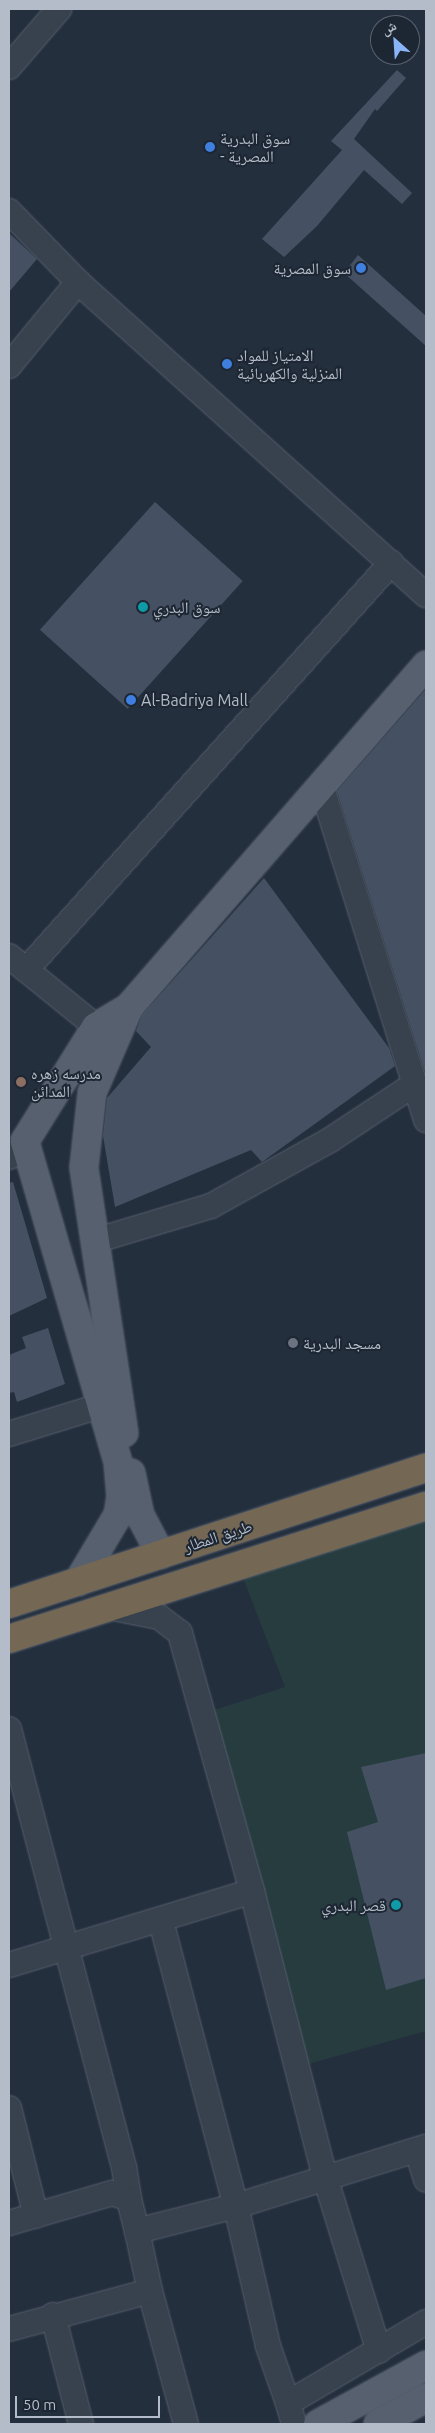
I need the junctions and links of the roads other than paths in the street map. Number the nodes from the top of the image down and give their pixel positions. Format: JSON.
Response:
{"nodes":[{"id":1,"x":59,"y":9,"type":"edge"},
{"id":2,"x":9,"y":67,"type":"edge"},
{"id":3,"x":9,"y":211,"type":"edge"},
{"id":4,"x":78,"y":282,"type":"junction"},
{"id":5,"x":9,"y":366,"type":"edge"},
{"id":6,"x":391,"y":563,"type":"junction"},
{"id":7,"x":426,"y":595,"type":"edge"},
{"id":8,"x":426,"y":665,"type":"edge"},
{"id":9,"x":322,"y":788,"type":"junction"},
{"id":10,"x":17,"y":963,"type":"edge"},
{"id":11,"x":106,"y":1035,"type":"junction"},
{"id":12,"x":413,"y":1085,"type":"junction"},
{"id":13,"x":426,"y":1120,"type":"edge"},
{"id":14,"x":17,"y":1149,"type":"edge"},
{"id":15,"x":94,"y":1242,"type":"junction"},
{"id":16,"x":110,"y":1403,"type":"junction"},
{"id":17,"x":9,"y":1434,"type":"edge"},
{"id":18,"x":426,"y":1468,"type":"edge"},
{"id":19,"x":426,"y":1506,"type":"edge"},
{"id":20,"x":160,"y":1555,"type":"junction"},
{"id":21,"x":78,"y":1582,"type":"junction"},
{"id":22,"x":9,"y":1604,"type":"edge"},
{"id":23,"x":108,"y":1607,"type":"junction"},
{"id":24,"x":9,"y":1639,"type":"edge"},
{"id":25,"x":9,"y":1729,"type":"edge"},
{"id":26,"x":252,"y":1891,"type":"junction"},
{"id":27,"x":160,"y":1921,"type":"junction"},
{"id":28,"x":67,"y":1948,"type":"junction"},
{"id":29,"x":9,"y":1965,"type":"edge"},
{"id":30,"x":9,"y":2108,"type":"edge"},
{"id":31,"x":422,"y":2148,"type":"edge"},
{"id":32,"x":324,"y":2177,"type":"junction"},
{"id":33,"x":426,"y":2180,"type":"edge"},
{"id":34,"x":129,"y":2199,"type":"junction"},
{"id":35,"x":236,"y":2206,"type":"junction"},
{"id":36,"x":36,"y":2216,"type":"junction"},
{"id":37,"x":9,"y":2223,"type":"edge"},
{"id":38,"x":137,"y":2231,"type":"junction"},
{"id":39,"x":150,"y":2291,"type":"junction"},
{"id":40,"x":53,"y":2315,"type":"junction"},
{"id":41,"x":426,"y":2322,"type":"edge"},
{"id":42,"x":9,"y":2329,"type":"edge"},
{"id":43,"x":380,"y":2351,"type":"junction"},
{"id":44,"x":426,"y":2365,"type":"edge"},
{"id":45,"x":426,"y":2398,"type":"edge"},
{"id":46,"x":291,"y":2413,"type":"edge"},
{"id":47,"x":81,"y":2424,"type":"edge"},
{"id":48,"x":186,"y":2424,"type":"edge"},
{"id":49,"x":318,"y":2424,"type":"edge"},
{"id":50,"x":378,"y":2424,"type":"edge"}],
"edges":[{"from":1,"to":2,"type":"street"},
{"from":3,"to":4,"type":"street"},
{"from":4,"to":5,"type":"street"},
{"from":4,"to":6,"type":"street"},
{"from":6,"to":7,"type":"street"},
{"from":6,"to":10,"type":"street"},
{"from":8,"to":9,"type":"main road"},
{"from":9,"to":11,"type":"main road"},
{"from":9,"to":12,"type":"street"},
{"from":10,"to":11,"type":"street"},
{"from":11,"to":14,"type":"main road"},
{"from":11,"to":15,"type":"main road"},
{"from":12,"to":13,"type":"street"},
{"from":12,"to":15,"type":"street"},
{"from":14,"to":16,"type":"main road"},
{"from":15,"to":16,"type":"main road"},
{"from":16,"to":17,"type":"street"},
{"from":16,"to":20,"type":"main road"},
{"from":16,"to":21,"type":"main road"},
{"from":18,"to":20,"type":"highway","name":"طريق المطار"},
{"from":19,"to":23,"type":"highway","name":"طريق المطار"},
{"from":20,"to":21,"type":"highway","name":"طريق المطار"},
{"from":21,"to":22,"type":"highway","name":"طريق المطار"},
{"from":23,"to":24,"type":"highway","name":"طريق المطار"},
{"from":23,"to":26,"type":"street"},
{"from":25,"to":28,"type":"street"},
{"from":26,"to":27,"type":"street"},
{"from":26,"to":32,"type":"street"},
{"from":27,"to":28,"type":"street"},
{"from":27,"to":35,"type":"street"},
{"from":28,"to":29,"type":"street"},
{"from":28,"to":34,"type":"street"},
{"from":30,"to":36,"type":"street"},
{"from":31,"to":32,"type":"street"},
{"from":31,"to":33,"type":"street"},
{"from":32,"to":35,"type":"street"},
{"from":32,"to":43,"type":"street"},
{"from":34,"to":36,"type":"street"},
{"from":34,"to":38,"type":"street"},
{"from":35,"to":38,"type":"street"},
{"from":35,"to":46,"type":"street"},
{"from":36,"to":37,"type":"street"},
{"from":38,"to":39,"type":"street"},
{"from":39,"to":40,"type":"street"},
{"from":39,"to":48,"type":"street"},
{"from":40,"to":42,"type":"street"},
{"from":40,"to":47,"type":"street"},
{"from":41,"to":43,"type":"street"},
{"from":43,"to":46,"type":"street"},
{"from":44,"to":49,"type":"main road"},
{"from":45,"to":50,"type":"main road"}]}
